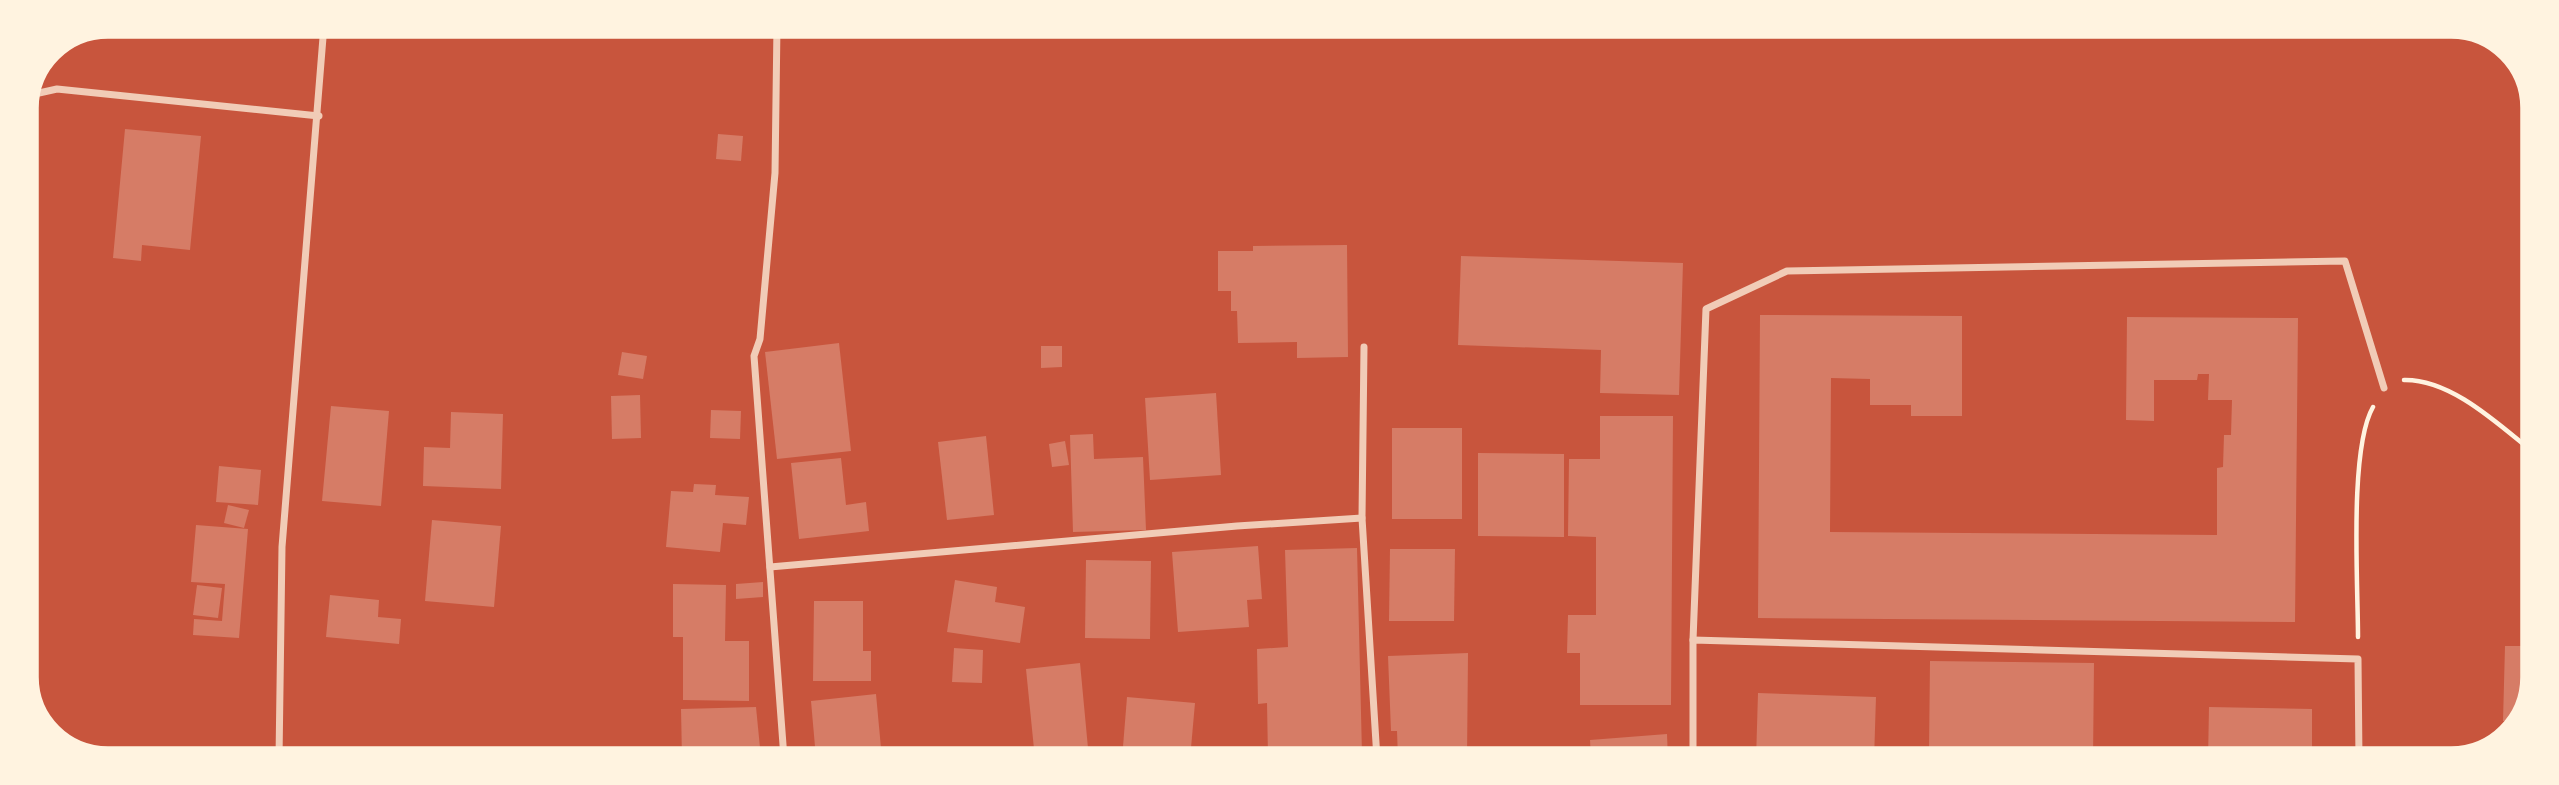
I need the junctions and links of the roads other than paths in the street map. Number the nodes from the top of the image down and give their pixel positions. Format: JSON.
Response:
{"nodes":[{"id":1,"x":323,"y":37,"type":"edge"},
{"id":2,"x":777,"y":37,"type":"edge"},
{"id":3,"x":38,"y":93,"type":"edge"},
{"id":4,"x":319,"y":117,"type":"junction"},
{"id":5,"x":1364,"y":346,"type":"dead end"},
{"id":6,"x":2384,"y":388,"type":"road end"},
{"id":7,"x":1362,"y":518,"type":"junction"},
{"id":8,"x":770,"y":567,"type":"junction"},
{"id":9,"x":1693,"y":640,"type":"junction"},
{"id":10,"x":279,"y":748,"type":"edge"},
{"id":11,"x":783,"y":748,"type":"edge"},
{"id":12,"x":1376,"y":748,"type":"edge"},
{"id":13,"x":1693,"y":748,"type":"edge"},
{"id":14,"x":2359,"y":748,"type":"edge"}],
"edges":[{"from":1,"to":4,"type":"street"},
{"from":2,"to":8,"type":"street"},
{"from":3,"to":4,"type":"street"},
{"from":4,"to":10,"type":"street"},
{"from":5,"to":7,"type":"street"},
{"from":6,"to":9,"type":"street"},
{"from":7,"to":8,"type":"street"},
{"from":7,"to":12,"type":"street"},
{"from":8,"to":11,"type":"street"},
{"from":9,"to":13,"type":"street"},
{"from":9,"to":14,"type":"street"}]}
